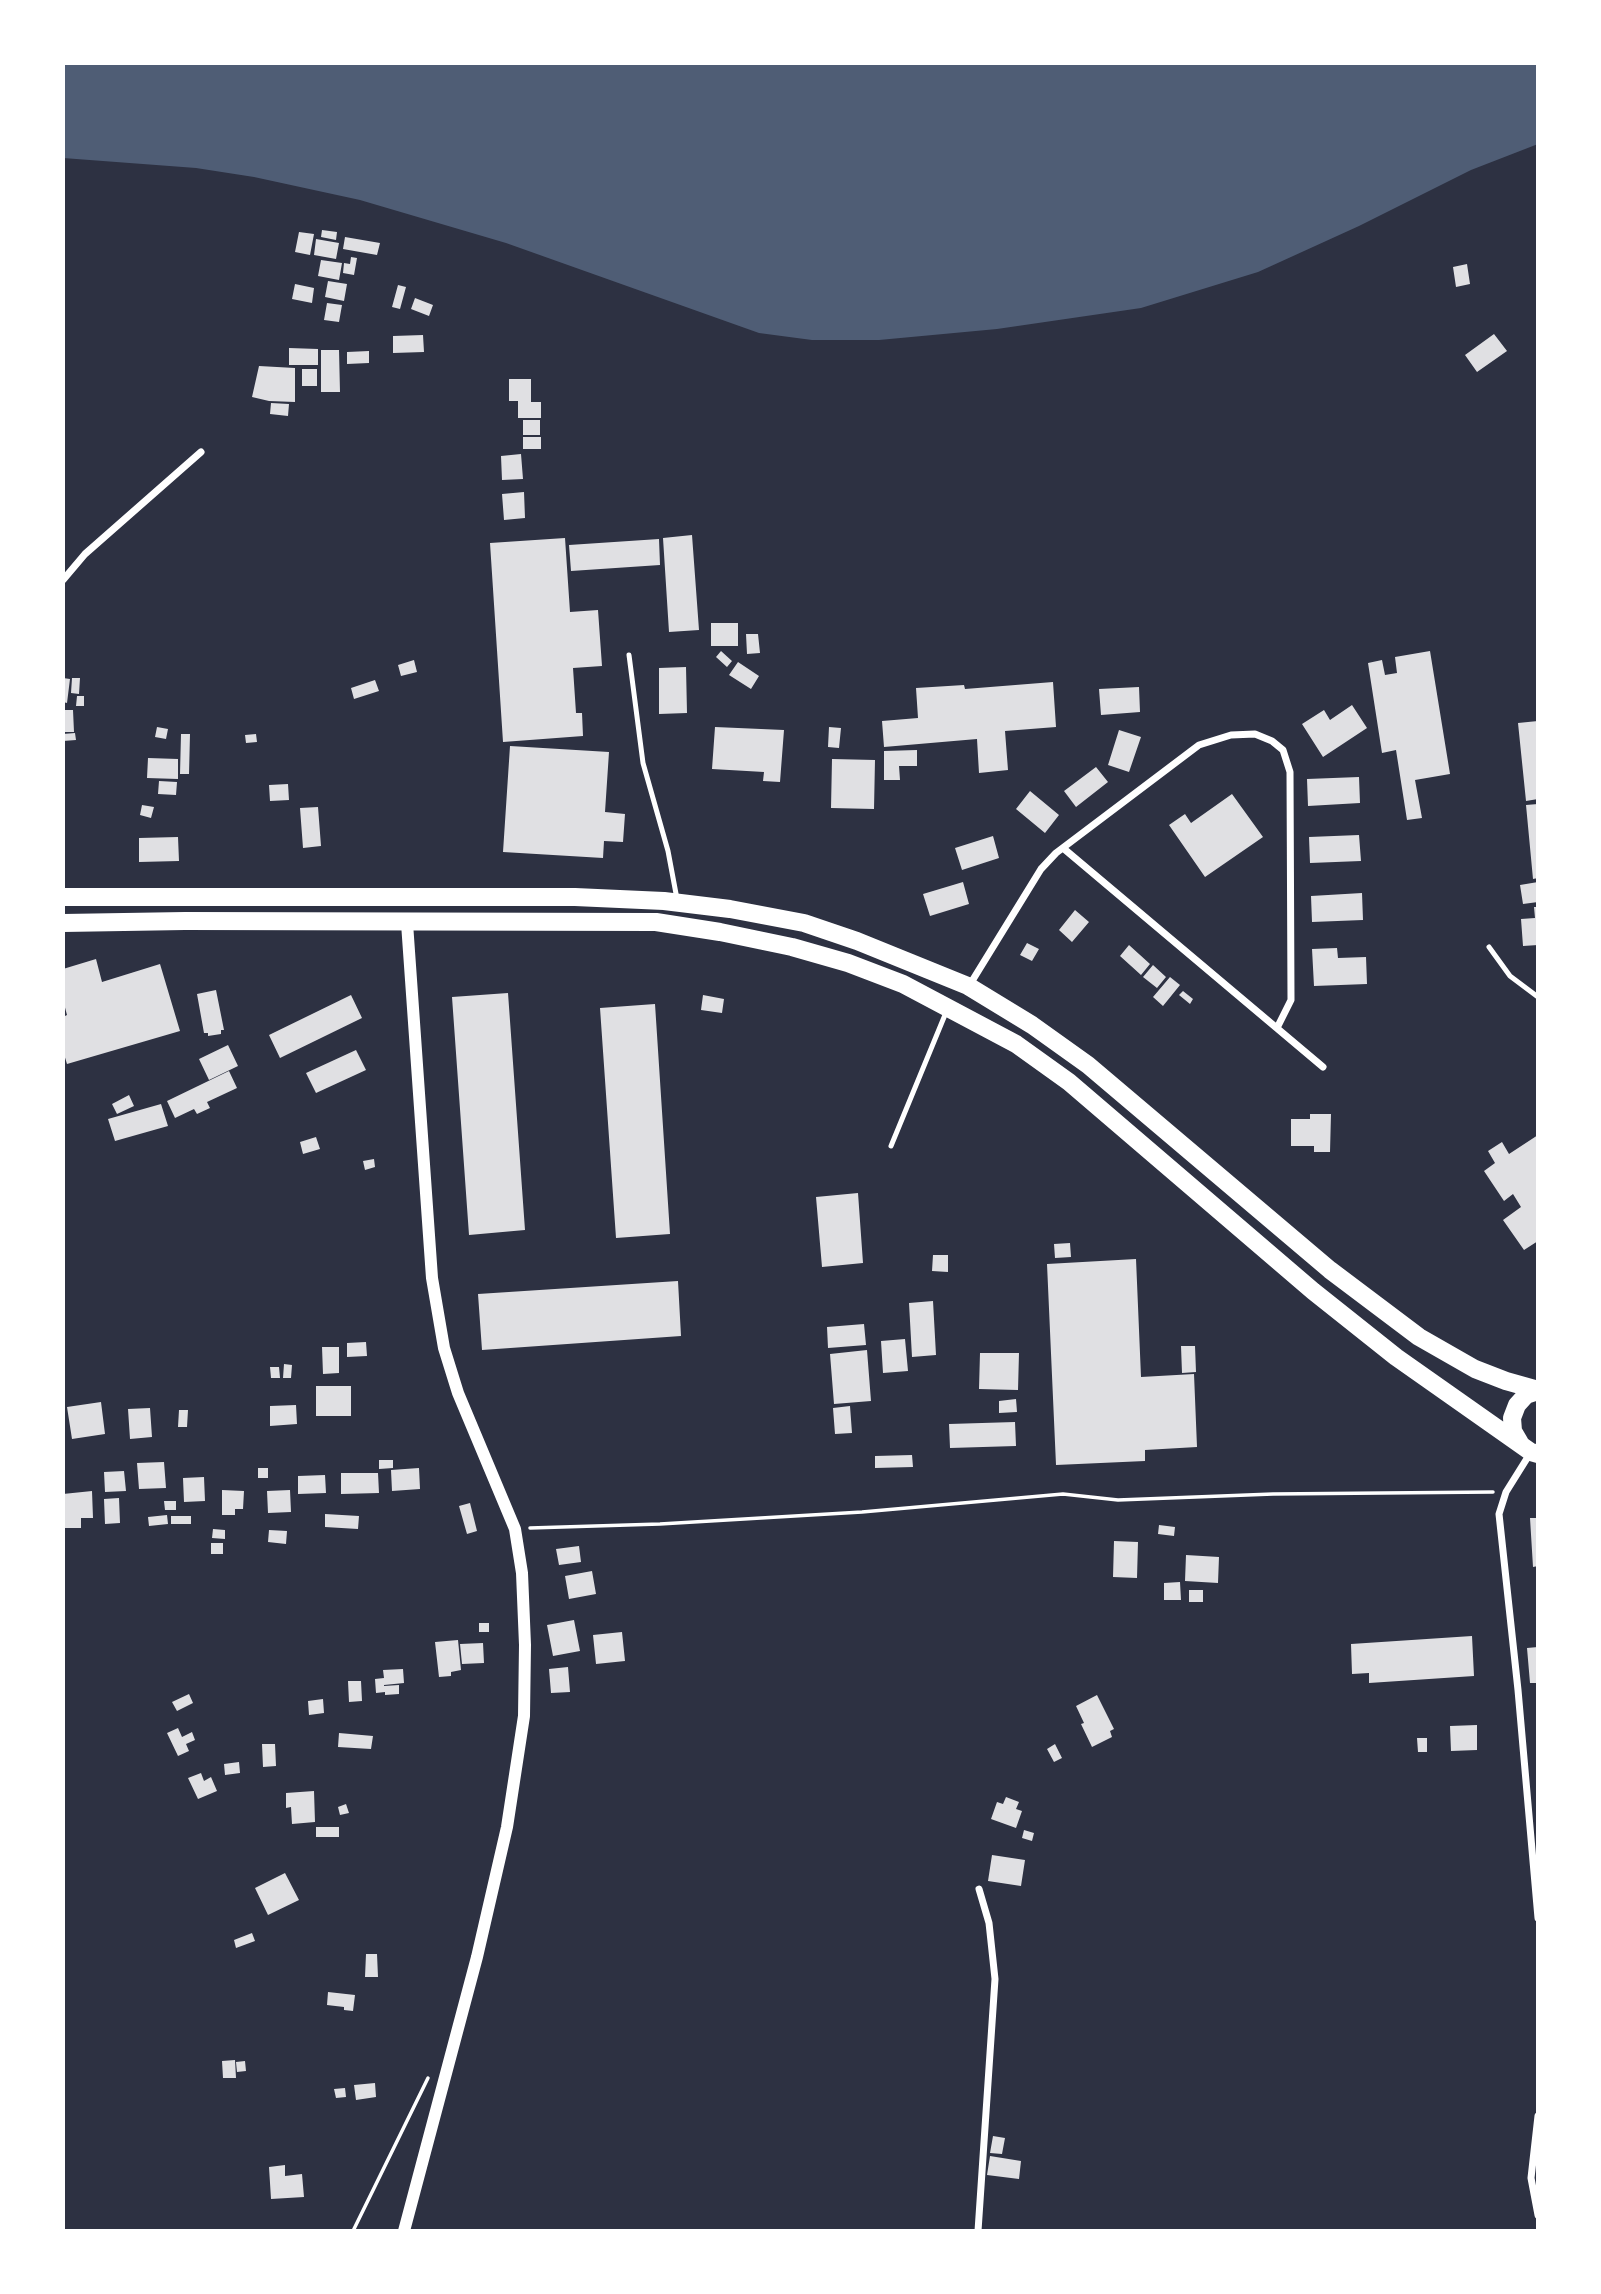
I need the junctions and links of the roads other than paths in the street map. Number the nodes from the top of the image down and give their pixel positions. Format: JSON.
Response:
{"nodes":[{"id":1,"x":201,"y":452,"type":"dead end"},
{"id":2,"x":63,"y":580,"type":"edge"},
{"id":3,"x":629,"y":655,"type":"dead end"},
{"id":4,"x":1063,"y":848,"type":"junction"},
{"id":5,"x":63,"y":897,"type":"edge"},
{"id":6,"x":677,"y":902,"type":"junction"},
{"id":7,"x":63,"y":923,"type":"edge"},
{"id":8,"x":407,"y":923,"type":"junction"},
{"id":9,"x":1489,"y":947,"type":"dead end"},
{"id":10,"x":968,"y":986,"type":"junction"},
{"id":11,"x":1538,"y":997,"type":"edge"},
{"id":12,"x":948,"y":1007,"type":"junction"},
{"id":13,"x":1277,"y":1028,"type":"junction"},
{"id":14,"x":1323,"y":1067,"type":"dead end"},
{"id":15,"x":891,"y":1146,"type":"dead end"},
{"id":16,"x":1538,"y":1390,"type":"edge"},
{"id":17,"x":1530,"y":1450,"type":"edge"},
{"id":18,"x":979,"y":1889,"type":"dead end"},
{"id":19,"x":1538,"y":1918,"type":"edge"},
{"id":20,"x":1538,"y":2116,"type":"edge"},
{"id":21,"x":1538,"y":2215,"type":"edge"},
{"id":22,"x":404,"y":2231,"type":"edge"},
{"id":23,"x":978,"y":2231,"type":"edge"}],
"edges":[{"from":1,"to":2,"type":"street"},
{"from":3,"to":6,"type":"lane"},
{"from":4,"to":10,"type":"street"},
{"from":4,"to":13,"type":"street"},
{"from":4,"to":13,"type":"street"},
{"from":5,"to":6,"type":"main road"},
{"from":6,"to":10,"type":"main road"},
{"from":7,"to":8,"type":"main road"},
{"from":8,"to":12,"type":"main road"},
{"from":8,"to":22,"type":"street"},
{"from":9,"to":11,"type":"lane"},
{"from":10,"to":16,"type":"main road"},
{"from":12,"to":15,"type":"lane"},
{"from":12,"to":17,"type":"main road"},
{"from":13,"to":14,"type":"street"},
{"from":16,"to":17,"type":"main road"},
{"from":17,"to":19,"type":"street"},
{"from":18,"to":23,"type":"street"},
{"from":20,"to":21,"type":"street"}]}
